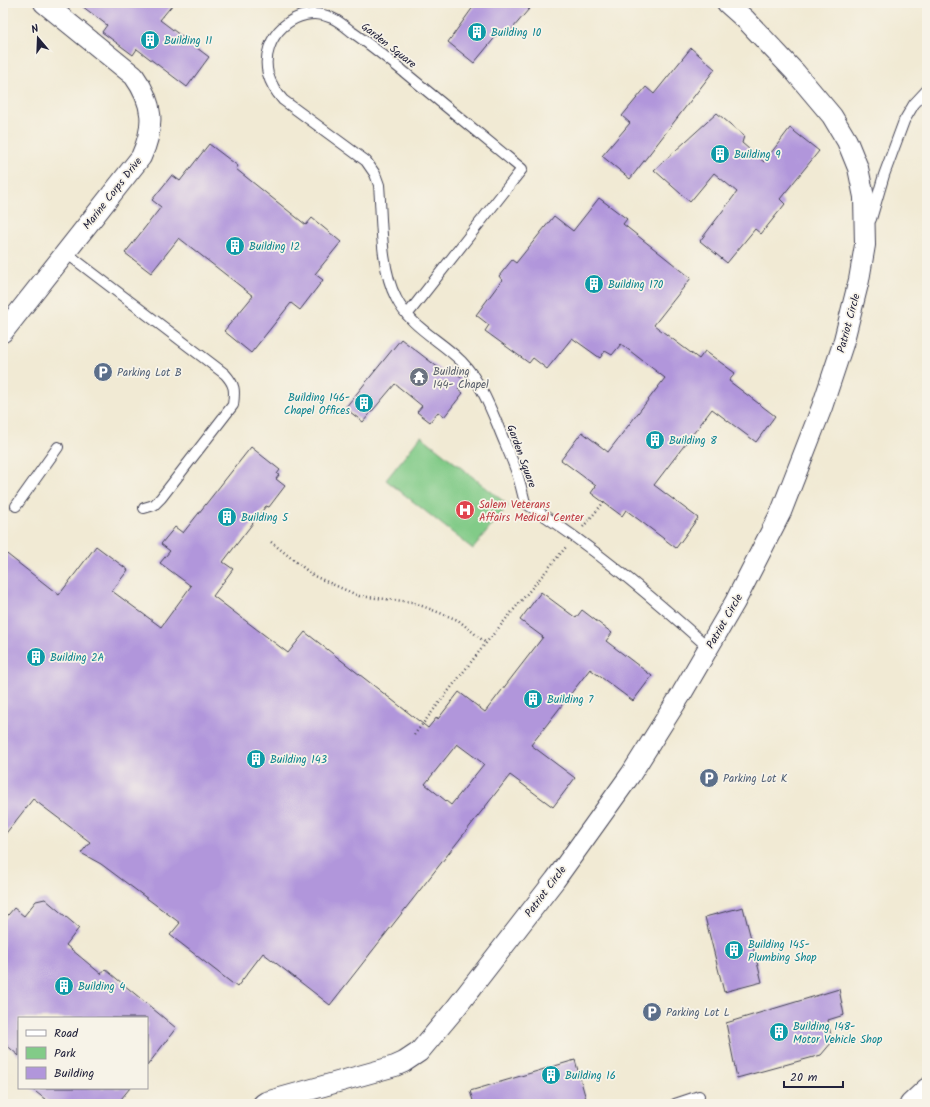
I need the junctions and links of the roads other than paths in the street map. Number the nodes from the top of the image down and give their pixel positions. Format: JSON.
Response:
{"nodes":[{"id":1,"x":44,"y":3,"type":"edge"},
{"id":2,"x":727,"y":3,"type":"edge"},
{"id":3,"x":927,"y":90,"type":"edge"},
{"id":4,"x":865,"y":245,"type":"junction"},
{"id":5,"x":65,"y":252,"type":"junction"},
{"id":6,"x":407,"y":315,"type":"junction"},
{"id":7,"x":3,"y":332,"type":"edge"},
{"id":8,"x":58,"y":447,"type":"dead end"},
{"id":9,"x":16,"y":506,"type":"dead end"},
{"id":10,"x":144,"y":508,"type":"dead end"},
{"id":11,"x":708,"y":648,"type":"junction"},
{"id":12,"x":927,"y":1088,"type":"edge"},
{"id":13,"x":699,"y":1096,"type":"dead end"},
{"id":14,"x":263,"y":1104,"type":"edge"},
{"id":15,"x":675,"y":1104,"type":"edge"},
{"id":16,"x":910,"y":1104,"type":"edge"}],
"edges":[{"from":1,"to":5,"type":"street","name":"Marine Corps Drive"},
{"from":2,"to":4,"type":"street","name":"Patriot Circle"},
{"from":3,"to":4,"type":"lane"},
{"from":4,"to":11,"type":"street","name":"Patriot Circle"},
{"from":5,"to":7,"type":"street","name":"Marine Corps Drive"},
{"from":5,"to":10,"type":"lane"},
{"from":6,"to":6,"type":"lane","name":"Garden Square"},
{"from":6,"to":11,"type":"lane","name":"Garden Square"},
{"from":8,"to":9,"type":"lane"},
{"from":11,"to":14,"type":"street","name":"Patriot Circle"},
{"from":12,"to":16,"type":"street"},
{"from":13,"to":15,"type":"lane"}]}
